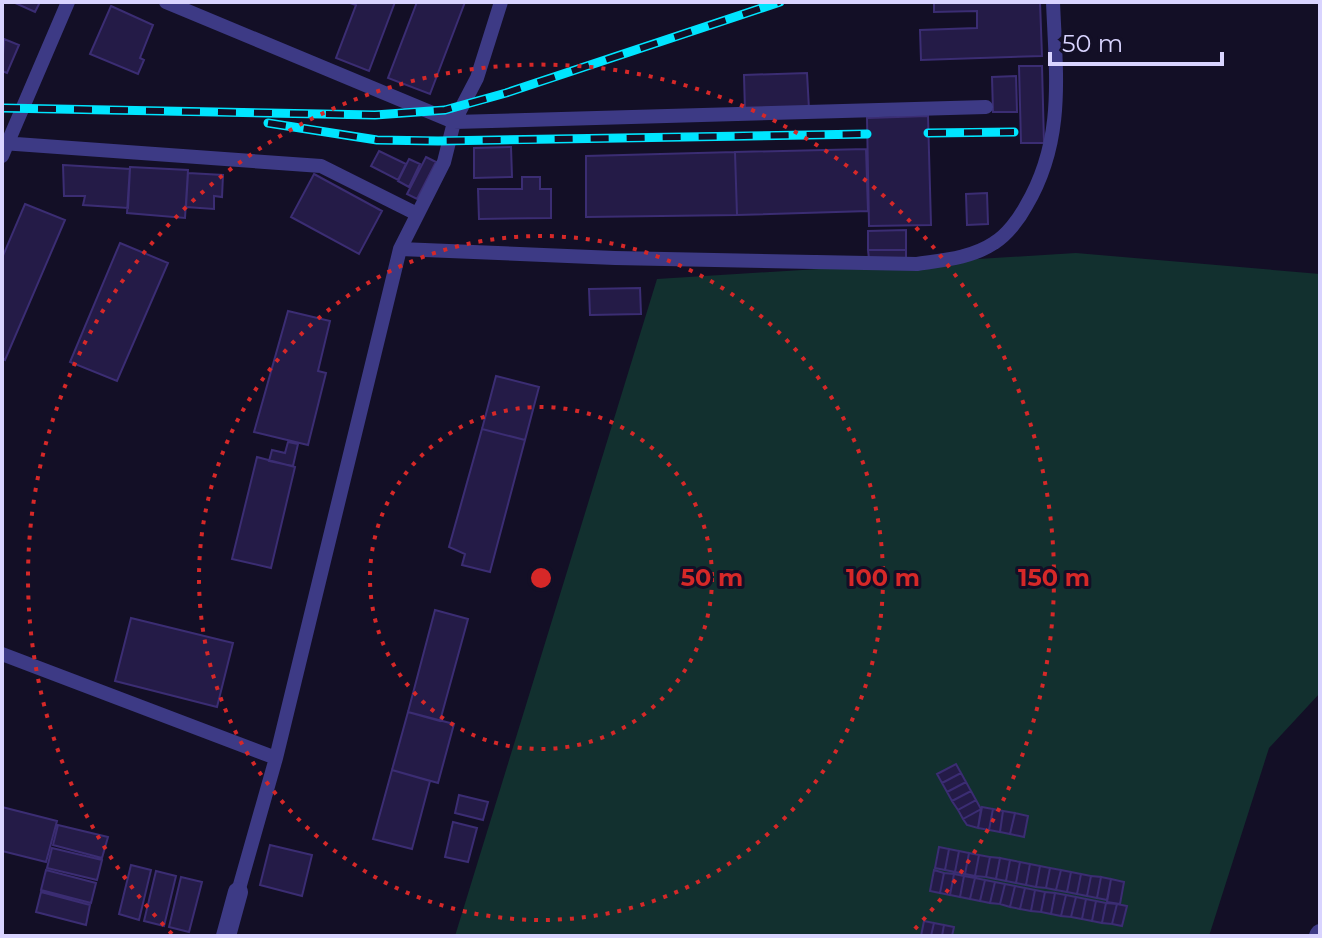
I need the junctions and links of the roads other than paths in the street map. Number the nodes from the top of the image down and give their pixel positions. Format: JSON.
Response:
{"nodes":[{"id":1,"x":68,"y":2,"type":"edge"},
{"id":2,"x":166,"y":2,"type":"edge"},
{"id":3,"x":501,"y":2,"type":"edge"},
{"id":4,"x":1053,"y":2,"type":"edge"},
{"id":5,"x":986,"y":107,"type":"dead end"},
{"id":6,"x":454,"y":122,"type":"junction"},
{"id":7,"x":4,"y":147,"type":"edge"},
{"id":8,"x":417,"y":214,"type":"junction"},
{"id":9,"x":400,"y":249,"type":"junction"},
{"id":10,"x":2,"y":654,"type":"edge"},
{"id":11,"x":276,"y":758,"type":"junction"},
{"id":12,"x":238,"y":892,"type":"joint"},
{"id":13,"x":226,"y":936,"type":"edge"}],
"edges":[{"from":1,"to":7,"type":"lane"},
{"from":2,"to":6,"type":"lane"},
{"from":3,"to":6,"type":"lane"},
{"from":4,"to":9,"type":"lane"},
{"from":5,"to":6,"type":"lane"},
{"from":6,"to":8,"type":"lane"},
{"from":7,"to":8,"type":"lane"},
{"from":8,"to":9,"type":"lane"},
{"from":9,"to":11,"type":"lane"},
{"from":10,"to":11,"type":"lane"},
{"from":11,"to":12,"type":"lane"},
{"from":12,"to":13,"type":"street"}]}
